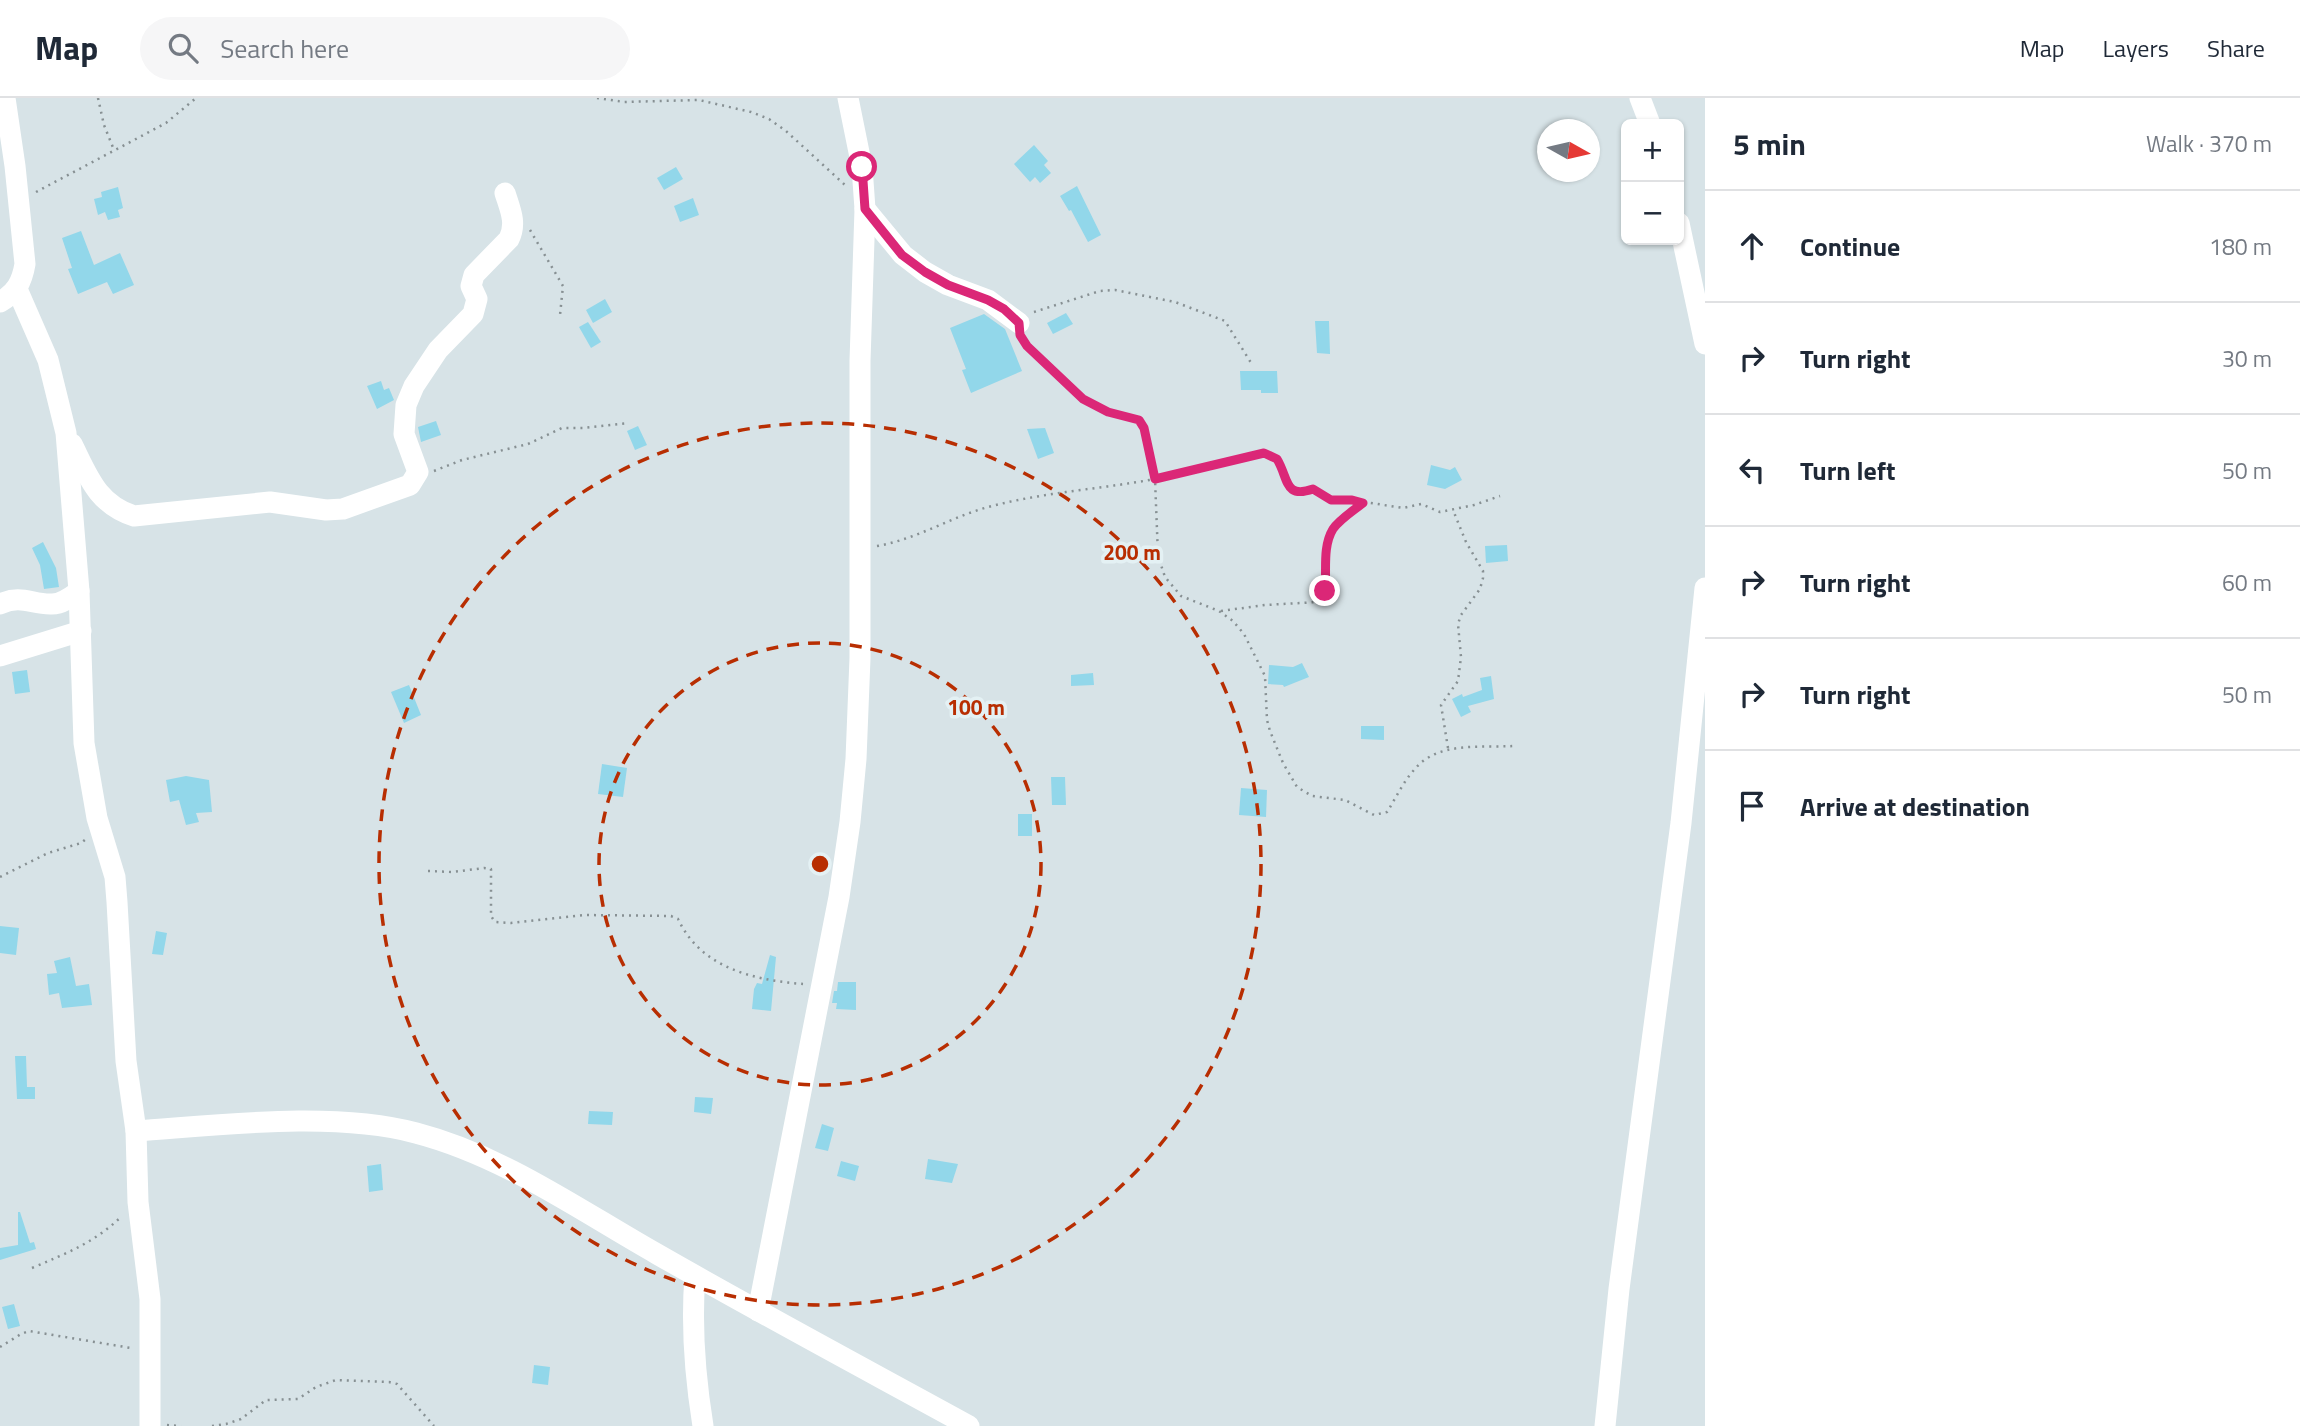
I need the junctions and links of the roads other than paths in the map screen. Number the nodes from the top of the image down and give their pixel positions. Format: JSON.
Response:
{"nodes":[{"id":1,"x":5,"y":98,"type":"edge"},
{"id":2,"x":848,"y":98,"type":"edge"},
{"id":3,"x":1640,"y":98,"type":"edge"},
{"id":4,"x":1648,"y":119,"type":"edge"},
{"id":5,"x":508,"y":202,"type":"road end"},
{"id":6,"x":865,"y":209,"type":"junction"},
{"id":7,"x":1684,"y":245,"type":"edge"},
{"id":8,"x":17,"y":289,"type":"junction"},
{"id":9,"x":0,"y":302,"type":"edge"},
{"id":10,"x":1019,"y":323,"type":"road end"},
{"id":11,"x":1705,"y":344,"type":"edge"},
{"id":12,"x":66,"y":433,"type":"junction"},
{"id":13,"x":1705,"y":588,"type":"edge"},
{"id":14,"x":79,"y":591,"type":"junction"},
{"id":15,"x":0,"y":604,"type":"edge"},
{"id":16,"x":81,"y":631,"type":"junction"},
{"id":17,"x":0,"y":656,"type":"edge"},
{"id":18,"x":136,"y":1131,"type":"junction"},
{"id":19,"x":695,"y":1276,"type":"junction"},
{"id":20,"x":758,"y":1311,"type":"junction"},
{"id":21,"x":150,"y":1426,"type":"edge"},
{"id":22,"x":704,"y":1426,"type":"edge"},
{"id":23,"x":969,"y":1426,"type":"edge"},
{"id":24,"x":1605,"y":1426,"type":"edge"}],
"edges":[{"from":1,"to":8,"type":"street"},
{"from":2,"to":6,"type":"street"},
{"from":3,"to":4,"type":"street"},
{"from":5,"to":12,"type":"street"},
{"from":6,"to":10,"type":"street"},
{"from":6,"to":20,"type":"street"},
{"from":7,"to":11,"type":"street"},
{"from":8,"to":9,"type":"street"},
{"from":8,"to":12,"type":"street"},
{"from":12,"to":14,"type":"street"},
{"from":13,"to":24,"type":"street"},
{"from":14,"to":15,"type":"street"},
{"from":14,"to":16,"type":"street"},
{"from":16,"to":17,"type":"street"},
{"from":16,"to":18,"type":"street"},
{"from":18,"to":19,"type":"street"},
{"from":18,"to":21,"type":"street"},
{"from":19,"to":20,"type":"street"},
{"from":19,"to":22,"type":"street"},
{"from":20,"to":23,"type":"street"}]}
